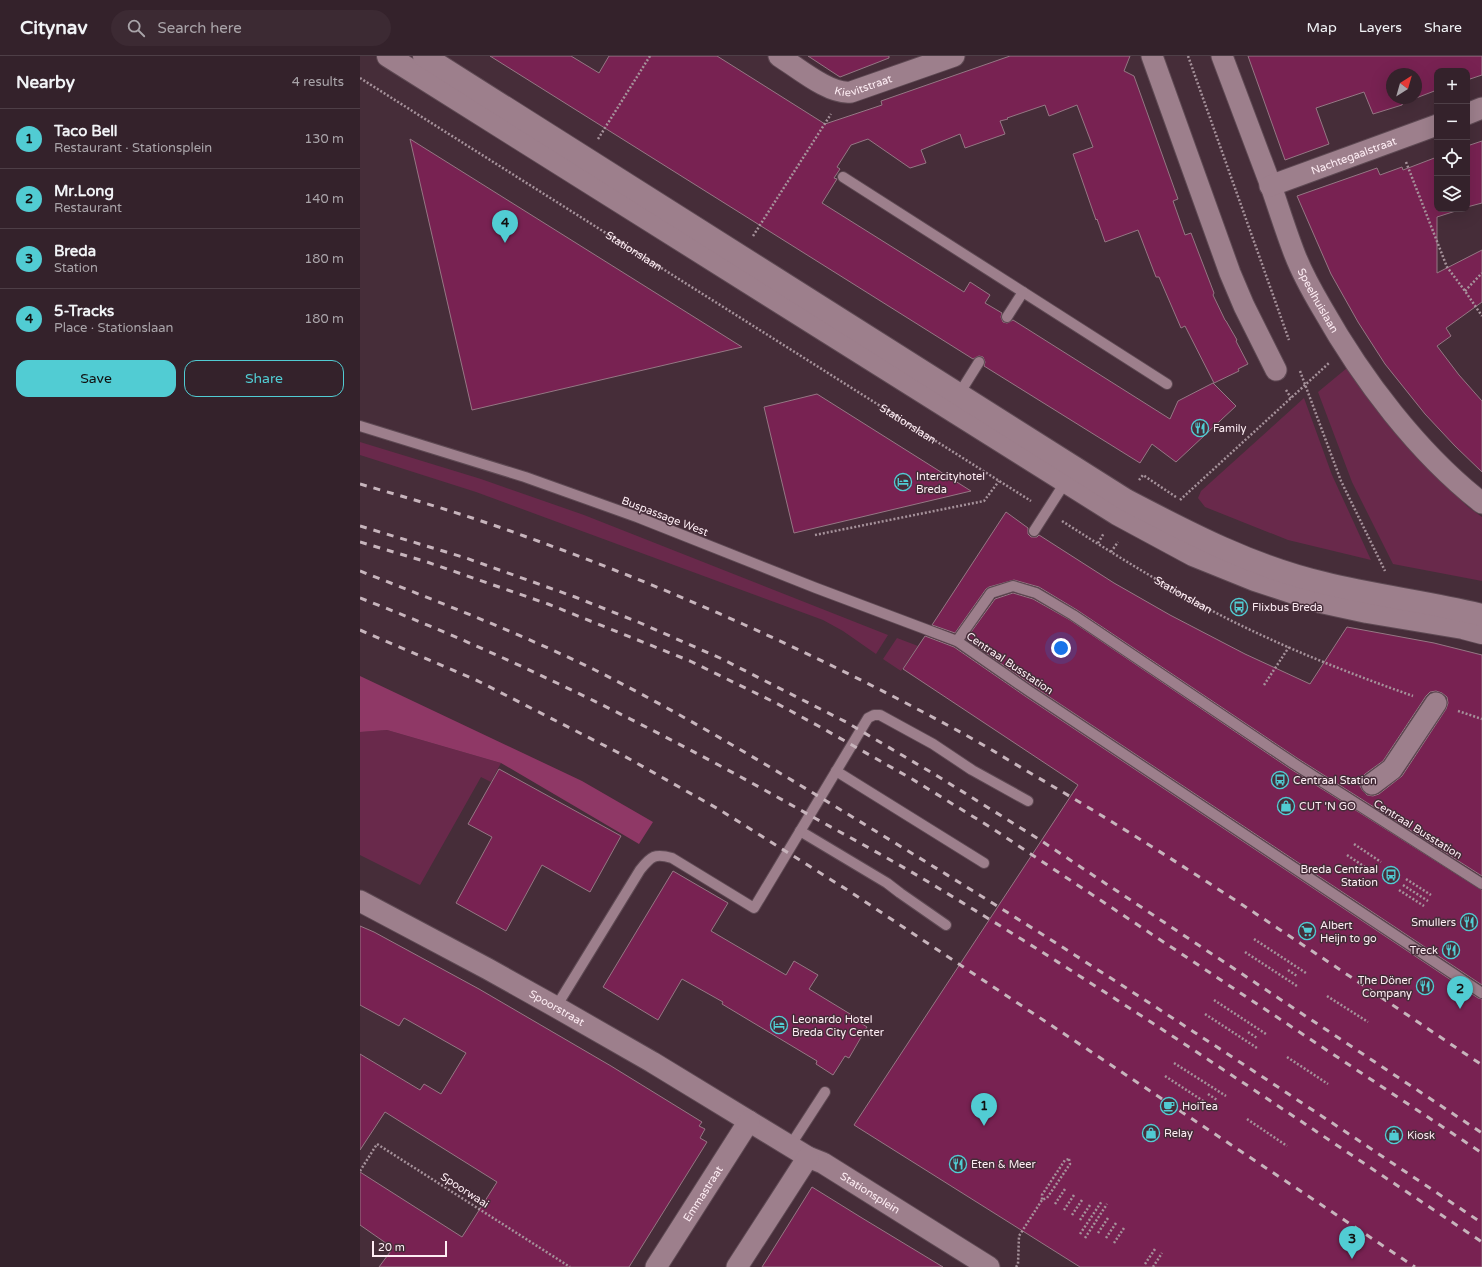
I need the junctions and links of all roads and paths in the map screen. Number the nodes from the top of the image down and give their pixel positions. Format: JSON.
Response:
{"nodes":[{"id":1,"x":388,"y":56,"type":"edge"},
{"id":2,"x":424,"y":56,"type":"edge"},
{"id":3,"x":650,"y":56,"type":"edge"},
{"id":4,"x":779,"y":56,"type":"edge"},
{"id":5,"x":954,"y":56,"type":"edge"},
{"id":6,"x":1152,"y":56,"type":"edge"},
{"id":7,"x":1188,"y":56,"type":"edge"},
{"id":8,"x":1222,"y":56,"type":"edge"},
{"id":9,"x":360,"y":78,"type":"edge"},
{"id":10,"x":844,"y":93,"type":"junction"},
{"id":11,"x":1482,"y":108,"type":"edge"},
{"id":12,"x":1470,"y":113,"type":"edge"},
{"id":13,"x":1434,"y":126,"type":"edge"},
{"id":14,"x":1397,"y":139,"type":"junction"},
{"id":15,"x":586,"y":158,"type":"junction"},
{"id":16,"x":843,"y":178,"type":"dead end"},
{"id":17,"x":1270,"y":186,"type":"junction"},
{"id":18,"x":741,"y":255,"type":"junction"},
{"id":19,"x":1482,"y":273,"type":"edge"},
{"id":20,"x":1465,"y":291,"type":"junction"},
{"id":21,"x":1023,"y":292,"type":"junction"},
{"id":22,"x":1482,"y":316,"type":"edge"},
{"id":23,"x":1007,"y":317,"type":"dead end"},
{"id":24,"x":1292,"y":347,"type":"dead end"},
{"id":25,"x":1346,"y":347,"type":"junction"},
{"id":26,"x":979,"y":362,"type":"dead end"},
{"id":27,"x":1276,"y":370,"type":"dead end"},
{"id":28,"x":1300,"y":370,"type":"dead end"},
{"id":29,"x":1167,"y":384,"type":"dead end"},
{"id":30,"x":1305,"y":385,"type":"junction"},
{"id":31,"x":959,"y":394,"type":"junction"},
{"id":32,"x":360,"y":426,"type":"edge"},
{"id":33,"x":1070,"y":475,"type":"junction"},
{"id":34,"x":999,"y":481,"type":"junction"},
{"id":35,"x":1185,"y":503,"type":"dead end"},
{"id":36,"x":1482,"y":503,"type":"edge"},
{"id":37,"x":1047,"y":511,"type":"junction"},
{"id":38,"x":1034,"y":531,"type":"dead end"},
{"id":39,"x":815,"y":535,"type":"dead end"},
{"id":40,"x":1380,"y":571,"type":"dead end"},
{"id":41,"x":1385,"y":572,"type":"junction"},
{"id":42,"x":1391,"y":573,"type":"dead end"},
{"id":43,"x":1482,"y":615,"type":"edge"},
{"id":44,"x":1482,"y":633,"type":"edge"},
{"id":45,"x":957,"y":641,"type":"junction"},
{"id":46,"x":1289,"y":647,"type":"junction"},
{"id":47,"x":1264,"y":684,"type":"dead end"},
{"id":48,"x":1436,"y":704,"type":"junction"},
{"id":49,"x":1482,"y":719,"type":"edge"},
{"id":50,"x":836,"y":771,"type":"junction"},
{"id":51,"x":1379,"y":789,"type":"dead end"},
{"id":52,"x":1028,"y":801,"type":"dead end"},
{"id":53,"x":800,"y":831,"type":"junction"},
{"id":54,"x":1354,"y":844,"type":"dead end"},
{"id":55,"x":1347,"y":855,"type":"dead end"},
{"id":56,"x":1381,"y":862,"type":"dead end"},
{"id":57,"x":984,"y":863,"type":"dead end"},
{"id":58,"x":1374,"y":873,"type":"dead end"},
{"id":59,"x":1406,"y":879,"type":"dead end"},
{"id":60,"x":1403,"y":884,"type":"dead end"},
{"id":61,"x":1482,"y":884,"type":"edge"},
{"id":62,"x":1399,"y":890,"type":"dead end"},
{"id":63,"x":1431,"y":895,"type":"dead end"},
{"id":64,"x":360,"y":901,"type":"edge"},
{"id":65,"x":1428,"y":901,"type":"dead end"},
{"id":66,"x":1424,"y":906,"type":"dead end"},
{"id":67,"x":946,"y":925,"type":"dead end"},
{"id":68,"x":1254,"y":938,"type":"dead end"},
{"id":69,"x":1245,"y":952,"type":"dead end"},
{"id":70,"x":1288,"y":970,"type":"dead end"},
{"id":71,"x":1306,"y":973,"type":"dead end"},
{"id":72,"x":1297,"y":976,"type":"dead end"},
{"id":73,"x":1297,"y":986,"type":"dead end"},
{"id":74,"x":1482,"y":993,"type":"edge"},
{"id":75,"x":1327,"y":996,"type":"dead end"},
{"id":76,"x":1214,"y":1000,"type":"dead end"},
{"id":77,"x":556,"y":1007,"type":"junction"},
{"id":78,"x":1205,"y":1014,"type":"dead end"},
{"id":79,"x":1368,"y":1022,"type":"dead end"},
{"id":80,"x":1248,"y":1032,"type":"dead end"},
{"id":81,"x":1266,"y":1034,"type":"dead end"},
{"id":82,"x":1257,"y":1038,"type":"dead end"},
{"id":83,"x":1257,"y":1048,"type":"dead end"},
{"id":84,"x":1287,"y":1057,"type":"dead end"},
{"id":85,"x":1174,"y":1063,"type":"dead end"},
{"id":86,"x":1165,"y":1076,"type":"dead end"},
{"id":87,"x":1328,"y":1084,"type":"dead end"},
{"id":88,"x":825,"y":1092,"type":"dead end"},
{"id":89,"x":1208,"y":1094,"type":"dead end"},
{"id":90,"x":1226,"y":1096,"type":"dead end"},
{"id":91,"x":1217,"y":1100,"type":"dead end"},
{"id":92,"x":1217,"y":1110,"type":"dead end"},
{"id":93,"x":1247,"y":1119,"type":"dead end"},
{"id":94,"x":749,"y":1121,"type":"junction"},
{"id":95,"x":790,"y":1146,"type":"junction"},
{"id":96,"x":1287,"y":1146,"type":"dead end"},
{"id":97,"x":808,"y":1157,"type":"junction"},
{"id":98,"x":360,"y":1171,"type":"edge"},
{"id":99,"x":1066,"y":1189,"type":"dead end"},
{"id":100,"x":1074,"y":1195,"type":"dead end"},
{"id":101,"x":1042,"y":1200,"type":"junction"},
{"id":102,"x":1082,"y":1200,"type":"dead end"},
{"id":103,"x":1102,"y":1201,"type":"dead end"},
{"id":104,"x":1056,"y":1204,"type":"dead end"},
{"id":105,"x":1107,"y":1204,"type":"dead end"},
{"id":106,"x":1090,"y":1205,"type":"dead end"},
{"id":107,"x":1064,"y":1210,"type":"dead end"},
{"id":108,"x":1072,"y":1215,"type":"dead end"},
{"id":109,"x":1108,"y":1218,"type":"dead end"},
{"id":110,"x":1080,"y":1220,"type":"dead end"},
{"id":111,"x":1116,"y":1223,"type":"dead end"},
{"id":112,"x":1124,"y":1228,"type":"dead end"},
{"id":113,"x":1098,"y":1233,"type":"dead end"},
{"id":114,"x":1080,"y":1234,"type":"dead end"},
{"id":115,"x":1085,"y":1238,"type":"dead end"},
{"id":116,"x":1106,"y":1238,"type":"dead end"},
{"id":117,"x":1114,"y":1243,"type":"dead end"},
{"id":118,"x":1155,"y":1249,"type":"dead end"},
{"id":119,"x":1162,"y":1253,"type":"dead end"},
{"id":120,"x":1145,"y":1264,"type":"dead end"},
{"id":121,"x":570,"y":1267,"type":"edge"},
{"id":122,"x":656,"y":1267,"type":"edge"},
{"id":123,"x":737,"y":1267,"type":"edge"},
{"id":124,"x":989,"y":1267,"type":"edge"},
{"id":125,"x":1016,"y":1267,"type":"edge"},
{"id":126,"x":1153,"y":1267,"type":"edge"}],
"edges":[{"from":1,"to":33,"type":"main road"},
{"from":2,"to":15,"type":"main road"},
{"from":3,"to":15,"type":"path"},
{"from":4,"to":10,"type":"street","name":"Kievitstraat"},
{"from":5,"to":10,"type":"street","name":"Kievitstraat"},
{"from":6,"to":27,"type":"street"},
{"from":7,"to":24,"type":"path"},
{"from":8,"to":17,"type":"street","name":"Speelhuislaan"},
{"from":9,"to":34,"type":"path","name":"Stationslaan"},
{"from":10,"to":18,"type":"path"},
{"from":11,"to":12,"type":"street"},
{"from":13,"to":14,"type":"street","name":"Nachtegaalstraat"},
{"from":14,"to":17,"type":"street","name":"Nachtegaalstraat"},
{"from":14,"to":20,"type":"path"},
{"from":15,"to":18,"type":"main road"},
{"from":16,"to":21,"type":"lane"},
{"from":17,"to":25,"type":"street","name":"Speelhuislaan"},
{"from":18,"to":31,"type":"main road"},
{"from":19,"to":20,"type":"path"},
{"from":20,"to":22,"type":"path"},
{"from":21,"to":23,"type":"lane"},
{"from":21,"to":29,"type":"lane"},
{"from":25,"to":30,"type":"path"},
{"from":25,"to":36,"type":"street","name":"Speelhuislaan"},
{"from":26,"to":31,"type":"lane"},
{"from":28,"to":30,"type":"path"},
{"from":30,"to":35,"type":"path"},
{"from":30,"to":41,"type":"path"},
{"from":31,"to":33,"type":"main road"},
{"from":32,"to":45,"type":"lane","name":"Buspassage West"},
{"from":33,"to":37,"type":"lane"},
{"from":33,"to":43,"type":"main road"},
{"from":33,"to":44,"type":"main road"},
{"from":34,"to":37,"type":"path","name":"Stationslaan"},
{"from":34,"to":39,"type":"path"},
{"from":37,"to":38,"type":"lane"},
{"from":37,"to":46,"type":"path","name":"Stationslaan"},
{"from":40,"to":41,"type":"path"},
{"from":41,"to":42,"type":"path"},
{"from":45,"to":61,"type":"lane","name":"Centraal Busstation"},
{"from":45,"to":74,"type":"lane","name":"Centraal Busstation"},
{"from":46,"to":47,"type":"path"},
{"from":46,"to":48,"type":"path","name":"Stationslaan"},
{"from":48,"to":49,"type":"path","name":"Stationslaan"},
{"from":48,"to":51,"type":"street"},
{"from":50,"to":52,"type":"lane"},
{"from":50,"to":53,"type":"lane"},
{"from":50,"to":57,"type":"lane"},
{"from":53,"to":67,"type":"lane"},
{"from":53,"to":77,"type":"lane"},
{"from":54,"to":56,"type":"path"},
{"from":55,"to":58,"type":"path"},
{"from":59,"to":63,"type":"path"},
{"from":60,"to":65,"type":"path"},
{"from":62,"to":66,"type":"path"},
{"from":64,"to":77,"type":"street","name":"Spoorstraat"},
{"from":68,"to":71,"type":"path"},
{"from":69,"to":73,"type":"path"},
{"from":70,"to":72,"type":"path"},
{"from":75,"to":79,"type":"path"},
{"from":76,"to":81,"type":"path"},
{"from":77,"to":94,"type":"street","name":"Spoorstraat"},
{"from":78,"to":83,"type":"path"},
{"from":80,"to":82,"type":"path"},
{"from":84,"to":87,"type":"path"},
{"from":85,"to":90,"type":"path"},
{"from":86,"to":92,"type":"path"},
{"from":88,"to":95,"type":"lane"},
{"from":89,"to":91,"type":"path"},
{"from":93,"to":96,"type":"path"},
{"from":94,"to":95,"type":"street","name":"Stationsplein"},
{"from":94,"to":122,"type":"street","name":"Emmastraat"},
{"from":95,"to":97,"type":"street","name":"Stationsplein"},
{"from":97,"to":123,"type":"street"},
{"from":97,"to":124,"type":"street","name":"Stationsplein"},
{"from":98,"to":121,"type":"path","name":"Spoorwaai"},
{"from":99,"to":104,"type":"path"},
{"from":100,"to":107,"type":"path"},
{"from":101,"to":101,"type":"path"},
{"from":101,"to":125,"type":"path"},
{"from":102,"to":108,"type":"path"},
{"from":103,"to":114,"type":"path"},
{"from":105,"to":115,"type":"path"},
{"from":106,"to":110,"type":"path"},
{"from":109,"to":113,"type":"path"},
{"from":111,"to":116,"type":"path"},
{"from":112,"to":117,"type":"path"},
{"from":118,"to":120,"type":"path"},
{"from":119,"to":126,"type":"path"}]}
